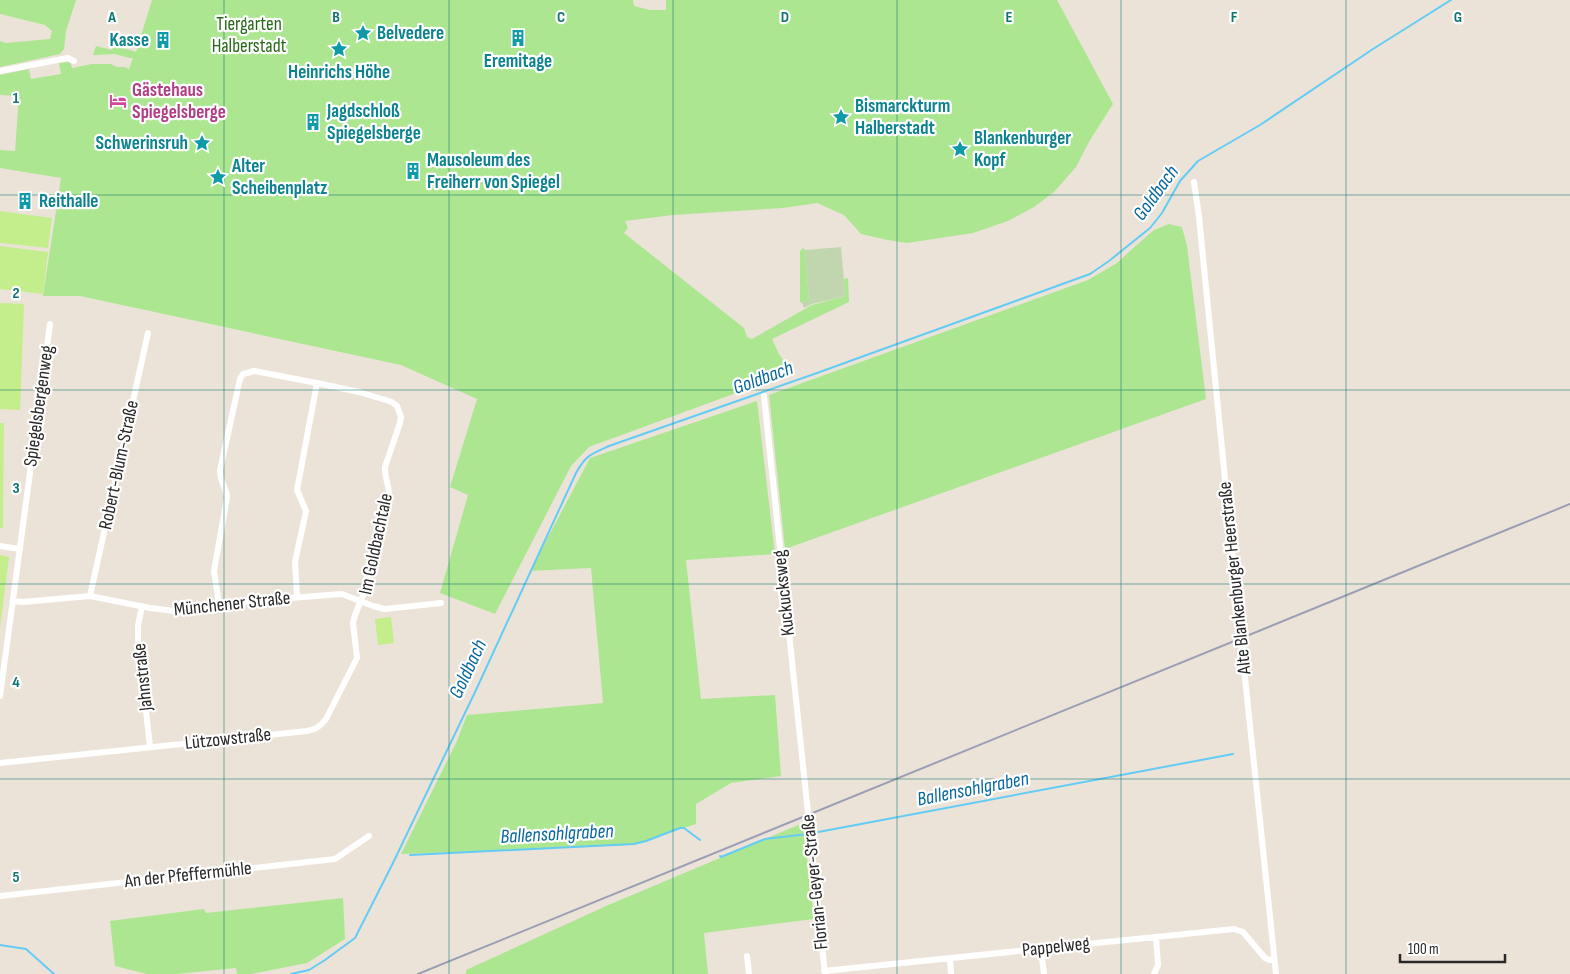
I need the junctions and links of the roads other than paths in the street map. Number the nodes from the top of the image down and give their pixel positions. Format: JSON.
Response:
{"nodes":[{"id":1,"x":74,"y":60,"type":"dead end"},
{"id":2,"x":0,"y":71,"type":"edge"},
{"id":3,"x":1194,"y":182,"type":"dead end"},
{"id":4,"x":50,"y":324,"type":"dead end"},
{"id":5,"x":148,"y":333,"type":"dead end"},
{"id":6,"x":317,"y":384,"type":"junction"},
{"id":7,"x":764,"y":396,"type":"dead end"},
{"id":8,"x":0,"y":546,"type":"edge"},
{"id":9,"x":20,"y":549,"type":"junction"},
{"id":10,"x":90,"y":596,"type":"junction"},
{"id":11,"x":297,"y":597,"type":"junction"},
{"id":12,"x":13,"y":601,"type":"junction"},
{"id":13,"x":361,"y":602,"type":"junction"},
{"id":14,"x":440,"y":603,"type":"dead end"},
{"id":15,"x":219,"y":605,"type":"junction"},
{"id":16,"x":142,"y":606,"type":"junction"},
{"id":17,"x":0,"y":696,"type":"edge"},
{"id":18,"x":150,"y":747,"type":"junction"},
{"id":19,"x":0,"y":763,"type":"edge"},
{"id":20,"x":806,"y":790,"type":"joint"},
{"id":21,"x":369,"y":836,"type":"dead end"},
{"id":22,"x":0,"y":896,"type":"edge"},
{"id":23,"x":1156,"y":937,"type":"junction"},
{"id":24,"x":1041,"y":949,"type":"junction"},
{"id":25,"x":747,"y":956,"type":"dead end"},
{"id":26,"x":950,"y":958,"type":"junction"},
{"id":27,"x":1274,"y":960,"type":"junction"},
{"id":28,"x":825,"y":973,"type":"edge"},
{"id":29,"x":749,"y":974,"type":"edge"},
{"id":30,"x":951,"y":974,"type":"edge"},
{"id":31,"x":1044,"y":974,"type":"edge"},
{"id":32,"x":1154,"y":974,"type":"edge"},
{"id":33,"x":1276,"y":974,"type":"edge"}],
"edges":[{"from":1,"to":2,"type":"street"},
{"from":3,"to":27,"type":"street","name":"Alte Blankenburger Heerstraße"},
{"from":4,"to":9,"type":"street","name":"Spiegelsbergenweg"},
{"from":5,"to":10,"type":"street","name":"Robert-Blum-Straße"},
{"from":6,"to":11,"type":"street"},
{"from":6,"to":13,"type":"street","name":"Im Goldbachtale"},
{"from":6,"to":15,"type":"street","name":"Im Goldbachtale"},
{"from":7,"to":20,"type":"street","name":"Kuckucksweg"},
{"from":8,"to":9,"type":"street"},
{"from":9,"to":12,"type":"street","name":"Spiegelsbergenweg"},
{"from":10,"to":12,"type":"street","name":"Münchener Straße"},
{"from":10,"to":16,"type":"street","name":"Münchener Straße"},
{"from":11,"to":13,"type":"street","name":"Münchener Straße"},
{"from":11,"to":15,"type":"street","name":"Münchener Straße"},
{"from":12,"to":17,"type":"street","name":"Spiegelsbergenweg"},
{"from":13,"to":14,"type":"street","name":"Im Goldbachtale"},
{"from":13,"to":18,"type":"street","name":"Lützowstraße"},
{"from":15,"to":16,"type":"street","name":"Münchener Straße"},
{"from":16,"to":18,"type":"street","name":"Jahnstraße"},
{"from":18,"to":19,"type":"street","name":"Lützowstraße"},
{"from":20,"to":28,"type":"street","name":"Florian-Geyer-Straße"},
{"from":21,"to":22,"type":"street","name":"An der Pfeffermühle"},
{"from":23,"to":24,"type":"street","name":"Pappelweg"},
{"from":23,"to":27,"type":"street","name":"Pappelweg"},
{"from":23,"to":32,"type":"street"},
{"from":24,"to":26,"type":"street","name":"Pappelweg"},
{"from":24,"to":31,"type":"street"},
{"from":25,"to":29,"type":"street"},
{"from":26,"to":28,"type":"street","name":"Pappelweg"},
{"from":26,"to":30,"type":"street"},
{"from":27,"to":33,"type":"street","name":"Alte Blankenburger Heerstraße"}]}
